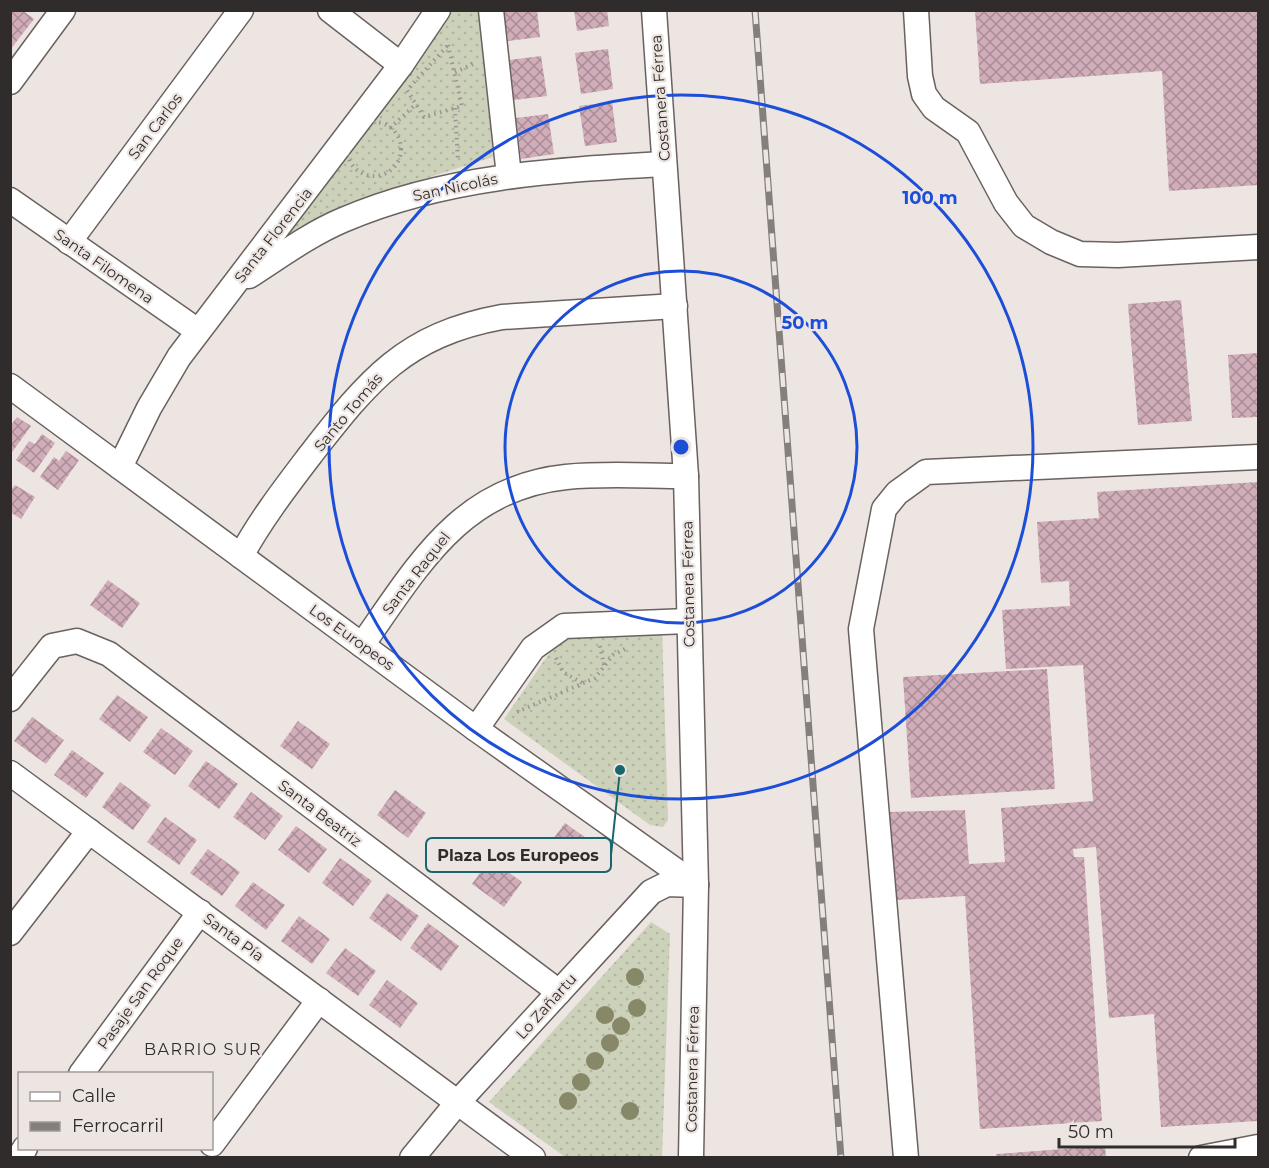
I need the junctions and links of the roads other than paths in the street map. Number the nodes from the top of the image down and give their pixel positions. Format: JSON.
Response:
{"nodes":[{"id":1,"x":63,"y":10,"type":"edge"},
{"id":2,"x":241,"y":10,"type":"edge"},
{"id":3,"x":330,"y":10,"type":"edge"},
{"id":4,"x":438,"y":10,"type":"edge"},
{"id":5,"x":491,"y":10,"type":"edge"},
{"id":6,"x":654,"y":10,"type":"edge"},
{"id":7,"x":916,"y":10,"type":"edge"},
{"id":8,"x":401,"y":65,"type":"junction"},
{"id":9,"x":10,"y":82,"type":"edge"},
{"id":10,"x":664,"y":164,"type":"junction"},
{"id":11,"x":509,"y":176,"type":"junction"},
{"id":12,"x":10,"y":200,"type":"edge"},
{"id":13,"x":69,"y":242,"type":"junction"},
{"id":14,"x":1258,"y":247,"type":"edge"},
{"id":15,"x":232,"y":287,"type":"junction"},
{"id":16,"x":675,"y":306,"type":"junction"},
{"id":17,"x":198,"y":331,"type":"junction"},
{"id":18,"x":10,"y":386,"type":"edge"},
{"id":19,"x":1258,"y":457,"type":"edge"},
{"id":20,"x":120,"y":467,"type":"junction"},
{"id":21,"x":686,"y":476,"type":"junction"},
{"id":22,"x":241,"y":556,"type":"junction"},
{"id":23,"x":688,"y":621,"type":"junction"},
{"id":24,"x":362,"y":645,"type":"junction"},
{"id":25,"x":10,"y":699,"type":"edge"},
{"id":26,"x":476,"y":729,"type":"junction"},
{"id":27,"x":10,"y":772,"type":"edge"},
{"id":28,"x":89,"y":831,"type":"junction"},
{"id":29,"x":696,"y":885,"type":"junction"},
{"id":30,"x":200,"y":912,"type":"junction"},
{"id":31,"x":10,"y":933,"type":"edge"},
{"id":32,"x":559,"y":992,"type":"junction"},
{"id":33,"x":319,"y":1000,"type":"junction"},
{"id":34,"x":82,"y":1072,"type":"edge"},
{"id":35,"x":458,"y":1102,"type":"junction"},
{"id":36,"x":213,"y":1143,"type":"edge"},
{"id":37,"x":1258,"y":1148,"type":"edge"},
{"id":38,"x":412,"y":1158,"type":"edge"},
{"id":39,"x":533,"y":1158,"type":"edge"},
{"id":40,"x":691,"y":1158,"type":"edge"},
{"id":41,"x":906,"y":1158,"type":"edge"},
{"id":42,"x":1201,"y":1158,"type":"edge"}],
"edges":[{"from":1,"to":9,"type":"street"},
{"from":2,"to":13,"type":"street","name":"San Carlos"},
{"from":3,"to":8,"type":"street"},
{"from":4,"to":8,"type":"street","name":"Santa Florencia"},
{"from":5,"to":11,"type":"street"},
{"from":6,"to":10,"type":"street","name":"Costanera Férrea"},
{"from":7,"to":14,"type":"street"},
{"from":8,"to":15,"type":"street","name":"Santa Florencia"},
{"from":10,"to":11,"type":"street","name":"San Nicolás"},
{"from":10,"to":16,"type":"street","name":"Costanera Férrea"},
{"from":11,"to":15,"type":"street","name":"San Nicolás"},
{"from":12,"to":13,"type":"street","name":"Santa Filomena"},
{"from":13,"to":17,"type":"street","name":"Santa Filomena"},
{"from":15,"to":17,"type":"street","name":"Santa Florencia"},
{"from":16,"to":21,"type":"street","name":"Costanera Férrea"},
{"from":16,"to":22,"type":"street","name":"Santo Tomás"},
{"from":17,"to":20,"type":"street","name":"Santa Florencia"},
{"from":18,"to":20,"type":"street","name":"Los Europeos"},
{"from":19,"to":41,"type":"street"},
{"from":20,"to":22,"type":"street","name":"Los Europeos"},
{"from":21,"to":23,"type":"street","name":"Costanera Férrea"},
{"from":21,"to":24,"type":"street","name":"Santa Raquel"},
{"from":22,"to":24,"type":"street","name":"Los Europeos"},
{"from":23,"to":26,"type":"street"},
{"from":23,"to":29,"type":"street","name":"Costanera Férrea"},
{"from":24,"to":26,"type":"street","name":"Los Europeos"},
{"from":25,"to":32,"type":"street","name":"Santa Beatriz"},
{"from":26,"to":29,"type":"street","name":"Los Europeos"},
{"from":27,"to":28,"type":"street","name":"Santa Pía"},
{"from":28,"to":30,"type":"street","name":"Santa Pía"},
{"from":28,"to":31,"type":"street"},
{"from":29,"to":32,"type":"street","name":"Lo Zañartu"},
{"from":29,"to":40,"type":"street","name":"Costanera Férrea"},
{"from":30,"to":33,"type":"street","name":"Santa Pía"},
{"from":30,"to":34,"type":"street","name":"Pasaje San Roque"},
{"from":32,"to":35,"type":"street","name":"Lo Zañartu"},
{"from":33,"to":35,"type":"street","name":"Santa Pía"},
{"from":33,"to":36,"type":"street"},
{"from":35,"to":38,"type":"street","name":"Lo Zañartu"},
{"from":35,"to":39,"type":"street","name":"Santa Pía"},
{"from":37,"to":42,"type":"street"}]}
